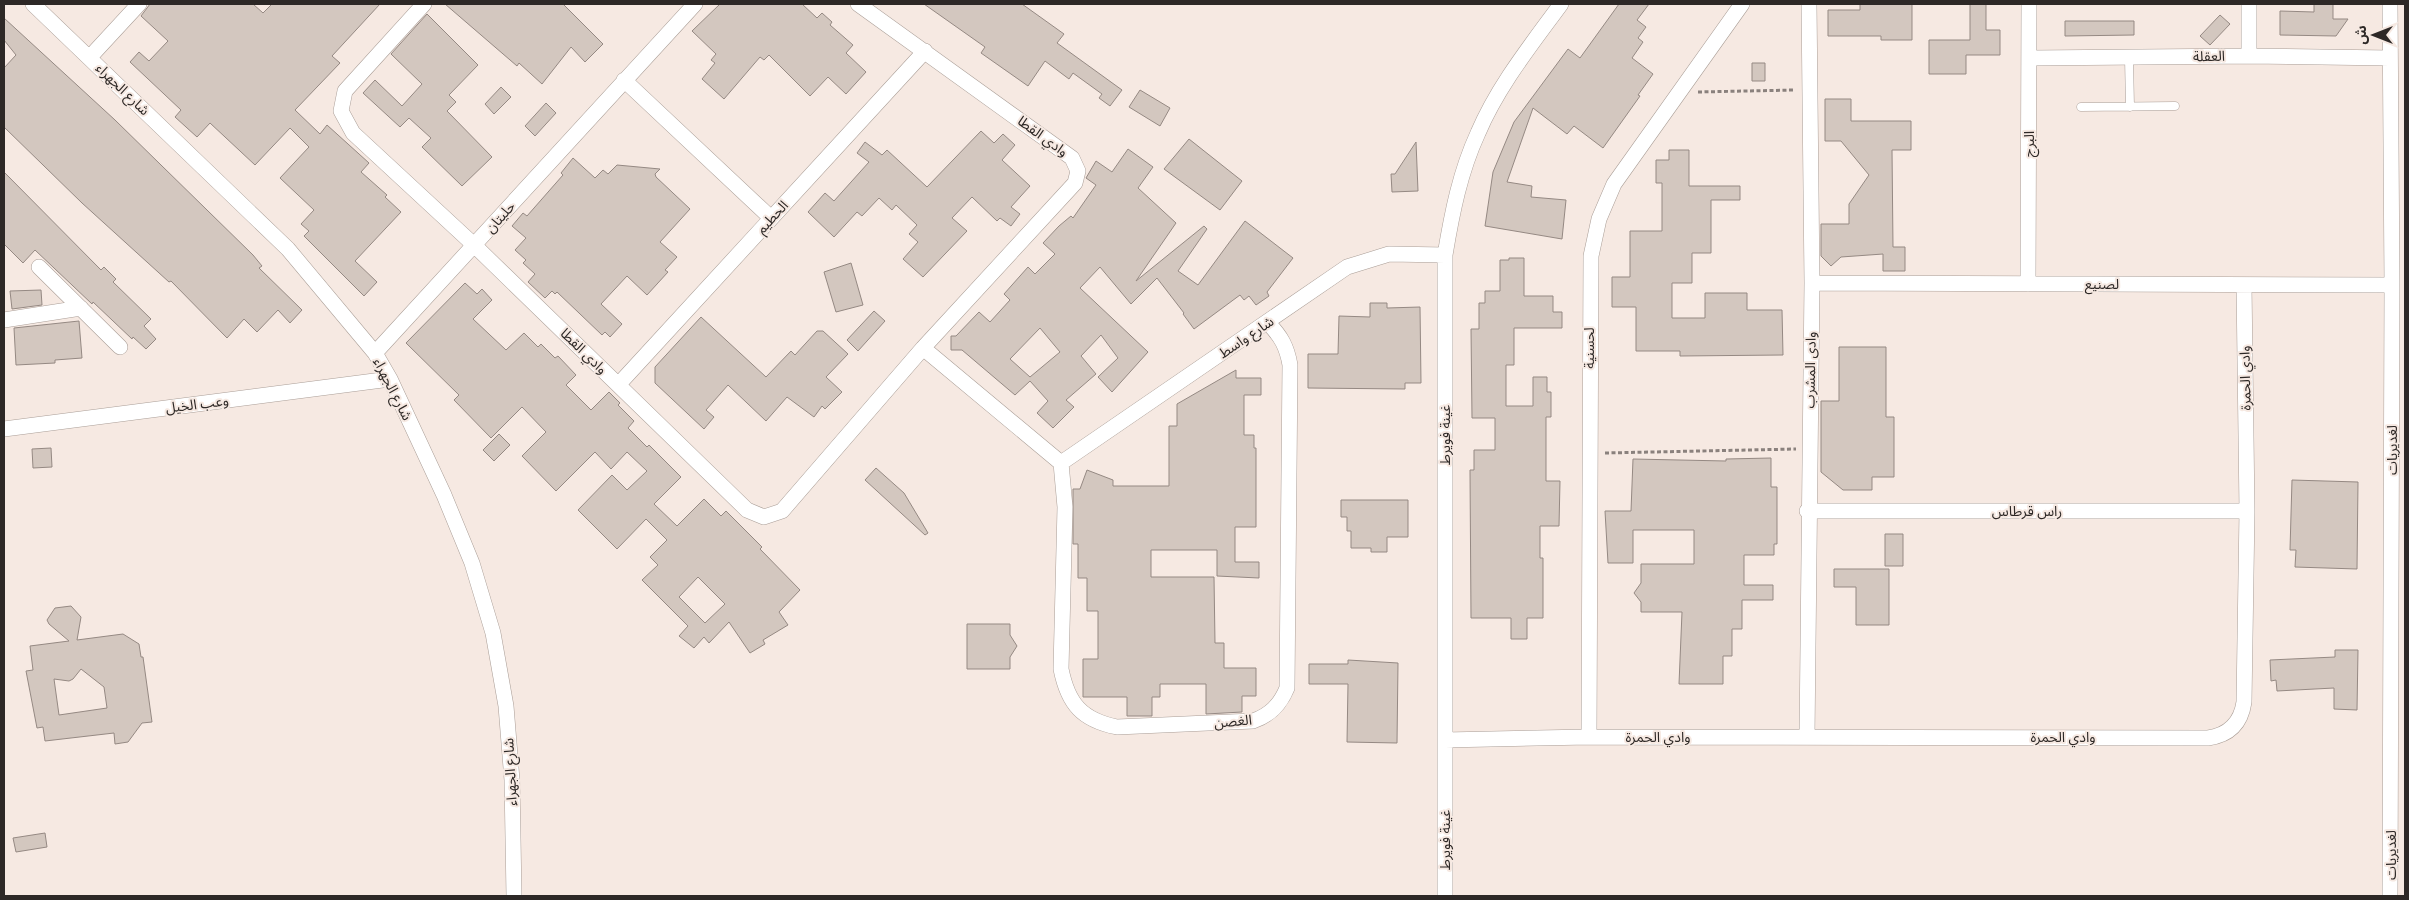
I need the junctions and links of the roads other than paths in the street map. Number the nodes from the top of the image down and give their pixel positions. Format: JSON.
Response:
{"nodes":[{"id":1,"x":33,"y":4,"type":"edge"},
{"id":2,"x":139,"y":4,"type":"edge"},
{"id":3,"x":424,"y":4,"type":"edge"},
{"id":4,"x":695,"y":4,"type":"edge"},
{"id":5,"x":858,"y":4,"type":"edge"},
{"id":6,"x":1561,"y":4,"type":"edge"},
{"id":7,"x":1742,"y":4,"type":"edge"},
{"id":8,"x":1809,"y":4,"type":"edge"},
{"id":9,"x":2029,"y":4,"type":"edge"},
{"id":10,"x":2249,"y":4,"type":"edge"},
{"id":11,"x":2390,"y":4,"type":"edge"},
{"id":12,"x":925,"y":51,"type":"junction"},
{"id":13,"x":2249,"y":56,"type":"junction"},
{"id":14,"x":90,"y":57,"type":"junction"},
{"id":15,"x":2029,"y":58,"type":"junction"},
{"id":16,"x":2129,"y":58,"type":"junction"},
{"id":17,"x":2390,"y":58,"type":"junction"},
{"id":18,"x":624,"y":80,"type":"junction"},
{"id":19,"x":2175,"y":106,"type":"dead end"},
{"id":20,"x":2081,"y":107,"type":"dead end"},
{"id":21,"x":2130,"y":107,"type":"junction"},
{"id":22,"x":772,"y":218,"type":"junction"},
{"id":23,"x":474,"y":245,"type":"junction"},
{"id":24,"x":1445,"y":255,"type":"junction"},
{"id":25,"x":39,"y":268,"type":"dead end"},
{"id":26,"x":1812,"y":283,"type":"junction"},
{"id":27,"x":2028,"y":284,"type":"junction"},
{"id":28,"x":2244,"y":285,"type":"junction"},
{"id":29,"x":2392,"y":285,"type":"junction"},
{"id":30,"x":81,"y":308,"type":"junction"},
{"id":31,"x":4,"y":320,"type":"edge"},
{"id":32,"x":1268,"y":323,"type":"junction"},
{"id":33,"x":120,"y":346,"type":"dead end"},
{"id":34,"x":924,"y":348,"type":"junction"},
{"id":35,"x":375,"y":354,"type":"junction"},
{"id":36,"x":390,"y":379,"type":"junction"},
{"id":37,"x":619,"y":384,"type":"junction"},
{"id":38,"x":4,"y":429,"type":"edge"},
{"id":39,"x":1061,"y":463,"type":"junction"},
{"id":40,"x":1808,"y":511,"type":"junction"},
{"id":41,"x":2247,"y":511,"type":"junction"},
{"id":42,"x":1589,"y":737,"type":"junction"},
{"id":43,"x":1807,"y":737,"type":"junction"},
{"id":44,"x":1445,"y":740,"type":"junction"},
{"id":45,"x":2398,"y":742,"type":"edge"},
{"id":46,"x":514,"y":896,"type":"edge"},
{"id":47,"x":1445,"y":896,"type":"edge"},
{"id":48,"x":2390,"y":896,"type":"edge"}],
"edges":[{"from":1,"to":14,"type":"street","name":"شارع الجهراء"},
{"from":2,"to":14,"type":"street"},
{"from":3,"to":23,"type":"street","name":"وادي القطا"},
{"from":4,"to":18,"type":"street","name":"حليتان"},
{"from":5,"to":12,"type":"street","name":"وادي القطا"},
{"from":6,"to":24,"type":"street","name":"غينة فويرط"},
{"from":7,"to":42,"type":"street","name":"لحسنية"},
{"from":8,"to":26,"type":"street","name":"وادى المشرب"},
{"from":9,"to":15,"type":"street","name":"البرج"},
{"from":10,"to":13,"type":"street"},
{"from":11,"to":17,"type":"street","name":"لغديريات"},
{"from":12,"to":22,"type":"street","name":"الحطيم"},
{"from":12,"to":34,"type":"street","name":"وادي القطا"},
{"from":13,"to":16,"type":"street","name":"العقلة"},
{"from":13,"to":17,"type":"street","name":"العقلة"},
{"from":14,"to":35,"type":"street","name":"شارع الجهراء"},
{"from":15,"to":16,"type":"street","name":"العقلة"},
{"from":15,"to":27,"type":"street","name":"البرج"},
{"from":16,"to":21,"type":"lane"},
{"from":17,"to":29,"type":"street","name":"لغديريات"},
{"from":18,"to":22,"type":"street"},
{"from":18,"to":23,"type":"street","name":"حليتان"},
{"from":19,"to":21,"type":"lane"},
{"from":20,"to":21,"type":"lane"},
{"from":22,"to":37,"type":"street","name":"الحطيم"},
{"from":23,"to":35,"type":"street","name":"حليتان"},
{"from":23,"to":37,"type":"street","name":"وادي القطا"},
{"from":24,"to":32,"type":"street","name":"شارع واسط"},
{"from":24,"to":44,"type":"street","name":"غينة فويرط"},
{"from":25,"to":30,"type":"street"},
{"from":26,"to":27,"type":"street","name":"لصنيع"},
{"from":26,"to":40,"type":"street","name":"وادى المشرب"},
{"from":27,"to":28,"type":"street","name":"لصنيع"},
{"from":28,"to":29,"type":"street","name":"لصنيع"},
{"from":28,"to":41,"type":"street","name":"وادي الحمرة"},
{"from":29,"to":45,"type":"street","name":"لغديريات"},
{"from":30,"to":31,"type":"street"},
{"from":30,"to":33,"type":"street"},
{"from":32,"to":39,"type":"street","name":"شارع واسط"},
{"from":32,"to":39,"type":"street","name":"الغصن"},
{"from":34,"to":37,"type":"street","name":"وادي القطا"},
{"from":34,"to":39,"type":"street"},
{"from":35,"to":36,"type":"street","name":"شارع الجهراء"},
{"from":36,"to":38,"type":"street","name":"وعب الخيل"},
{"from":36,"to":46,"type":"street","name":"شارع الجهراء"},
{"from":40,"to":41,"type":"street","name":"راس قرطاس"},
{"from":40,"to":43,"type":"street","name":"وادى المشرب"},
{"from":41,"to":43,"type":"street","name":"وادي الحمرة"},
{"from":42,"to":43,"type":"street","name":"وادي الحمرة"},
{"from":42,"to":44,"type":"street","name":"وادي الحمرة"},
{"from":44,"to":47,"type":"street","name":"غينة فويرط"},
{"from":45,"to":48,"type":"street","name":"لغديريات"}]}
